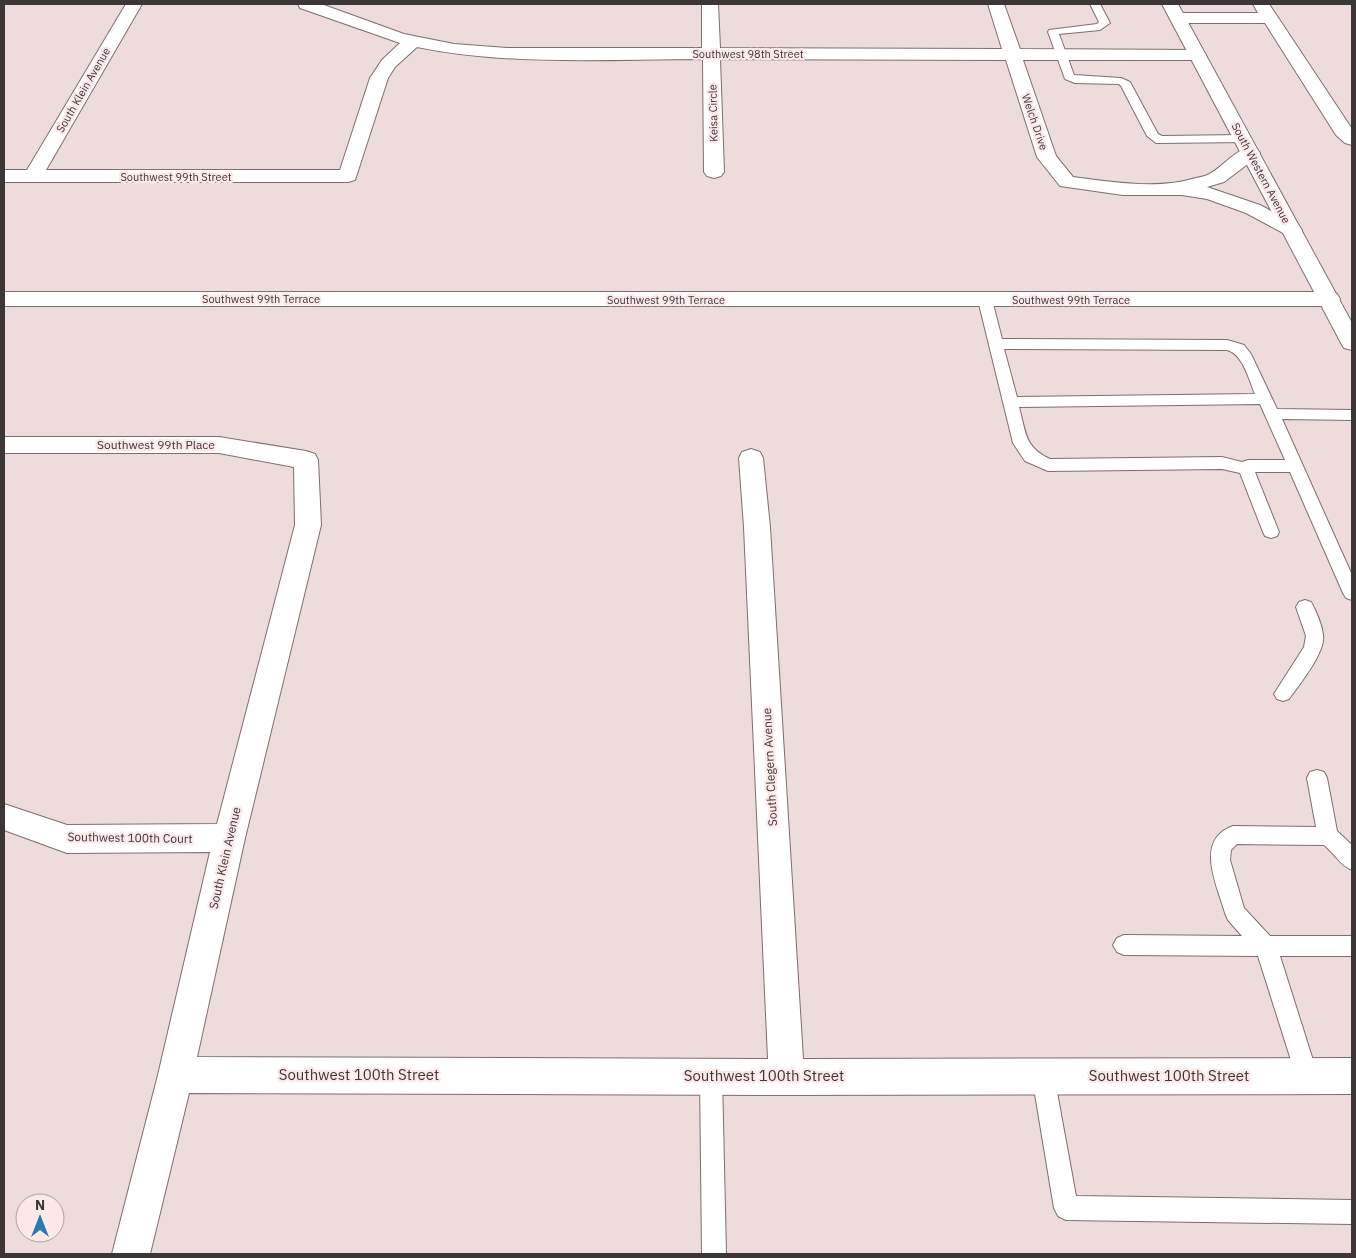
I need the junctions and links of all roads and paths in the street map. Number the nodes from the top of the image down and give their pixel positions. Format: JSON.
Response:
{"nodes":[{"id":1,"x":134,"y":4,"type":"edge"},
{"id":2,"x":306,"y":4,"type":"edge"},
{"id":3,"x":710,"y":4,"type":"edge"},
{"id":4,"x":996,"y":4,"type":"edge"},
{"id":5,"x":1095,"y":4,"type":"edge"},
{"id":6,"x":1174,"y":11,"type":"edge"},
{"id":7,"x":1265,"y":11,"type":"edge"},
{"id":8,"x":414,"y":41,"type":"junction"},
{"id":9,"x":710,"y":54,"type":"junction"},
{"id":10,"x":1012,"y":54,"type":"junction"},
{"id":11,"x":1061,"y":54,"type":"junction"},
{"id":12,"x":1197,"y":55,"type":"junction"},
{"id":13,"x":1352,"y":139,"type":"edge"},
{"id":14,"x":1247,"y":146,"type":"junction"},
{"id":15,"x":714,"y":172,"type":"dead end"},
{"id":16,"x":4,"y":176,"type":"edge"},
{"id":17,"x":34,"y":176,"type":"junction"},
{"id":18,"x":1182,"y":188,"type":"junction"},
{"id":19,"x":1292,"y":230,"type":"junction"},
{"id":20,"x":4,"y":299,"type":"edge"},
{"id":21,"x":1329,"y":299,"type":"junction"},
{"id":22,"x":985,"y":300,"type":"junction"},
{"id":23,"x":1352,"y":343,"type":"edge"},
{"id":24,"x":996,"y":344,"type":"junction"},
{"id":25,"x":1265,"y":399,"type":"junction"},
{"id":26,"x":1010,"y":402,"type":"junction"},
{"id":27,"x":1271,"y":414,"type":"junction"},
{"id":28,"x":1352,"y":415,"type":"edge"},
{"id":29,"x":4,"y":445,"type":"edge"},
{"id":30,"x":751,"y":458,"type":"dead end"},
{"id":31,"x":306,"y":460,"type":"joint"},
{"id":32,"x":1295,"y":466,"type":"junction"},
{"id":33,"x":1246,"y":469,"type":"junction"},
{"id":34,"x":1271,"y":532,"type":"dead end"},
{"id":35,"x":1352,"y":594,"type":"edge"},
{"id":36,"x":1305,"y":607,"type":"dead end"},
{"id":37,"x":1283,"y":694,"type":"dead end"},
{"id":38,"x":1317,"y":778,"type":"dead end"},
{"id":39,"x":4,"y":817,"type":"edge"},
{"id":40,"x":1328,"y":836,"type":"junction"},
{"id":41,"x":229,"y":838,"type":"junction"},
{"id":42,"x":1352,"y":861,"type":"edge"},
{"id":43,"x":1124,"y":945,"type":"dead end"},
{"id":44,"x":1266,"y":946,"type":"junction"},
{"id":45,"x":1352,"y":946,"type":"edge"},
{"id":46,"x":176,"y":1075,"type":"junction"},
{"id":47,"x":711,"y":1076,"type":"junction"},
{"id":48,"x":1043,"y":1076,"type":"junction"},
{"id":49,"x":1307,"y":1076,"type":"junction"},
{"id":50,"x":1352,"y":1076,"type":"edge"},
{"id":51,"x":786,"y":1077,"type":"junction"},
{"id":52,"x":1352,"y":1212,"type":"edge"},
{"id":53,"x":131,"y":1254,"type":"edge"},
{"id":54,"x":714,"y":1254,"type":"edge"}],
"edges":[{"from":1,"to":17,"type":"street","name":"South Klein Avenue"},
{"from":2,"to":8,"type":"street","name":"Southwest 98th Street"},
{"from":3,"to":9,"type":"street","name":"Keisa Circle"},
{"from":4,"to":10,"type":"street","name":"Welch Drive"},
{"from":5,"to":11,"type":"lane"},
{"from":6,"to":7,"type":"street"},
{"from":6,"to":12,"type":"street","name":"South Western Avenue"},
{"from":7,"to":13,"type":"street"},
{"from":8,"to":9,"type":"street","name":"Southwest 98th Street"},
{"from":8,"to":17,"type":"street","name":"Southwest 99th Street"},
{"from":9,"to":10,"type":"street","name":"Southwest 98th Street"},
{"from":9,"to":15,"type":"street","name":"Keisa Circle"},
{"from":10,"to":11,"type":"street","name":"Southwest 98th Street"},
{"from":10,"to":18,"type":"street","name":"Welch Drive"},
{"from":11,"to":12,"type":"street","name":"Southwest 98th Street"},
{"from":11,"to":14,"type":"lane"},
{"from":12,"to":14,"type":"street","name":"South Western Avenue"},
{"from":14,"to":18,"type":"street","name":"Welch Drive"},
{"from":14,"to":19,"type":"street","name":"South Western Avenue"},
{"from":16,"to":17,"type":"street","name":"Southwest 99th Street"},
{"from":18,"to":19,"type":"street","name":"Welch Drive"},
{"from":19,"to":21,"type":"street","name":"South Western Avenue"},
{"from":20,"to":22,"type":"street","name":"Southwest 99th Terrace"},
{"from":21,"to":22,"type":"street","name":"Southwest 99th Terrace"},
{"from":21,"to":23,"type":"street","name":"South Western Avenue"},
{"from":22,"to":24,"type":"lane"},
{"from":24,"to":25,"type":"lane"},
{"from":24,"to":26,"type":"lane"},
{"from":25,"to":26,"type":"lane"},
{"from":25,"to":27,"type":"lane"},
{"from":26,"to":33,"type":"lane"},
{"from":27,"to":28,"type":"lane"},
{"from":27,"to":32,"type":"lane"},
{"from":29,"to":31,"type":"street","name":"Southwest 99th Place"},
{"from":30,"to":51,"type":"street","name":"South Clegern Avenue"},
{"from":31,"to":41,"type":"street","name":"South Klein Avenue"},
{"from":32,"to":33,"type":"lane"},
{"from":32,"to":35,"type":"lane"},
{"from":33,"to":34,"type":"lane"},
{"from":36,"to":37,"type":"lane"},
{"from":38,"to":40,"type":"lane"},
{"from":39,"to":41,"type":"street","name":"Southwest 100th Court"},
{"from":40,"to":42,"type":"lane"},
{"from":40,"to":44,"type":"lane"},
{"from":41,"to":46,"type":"street","name":"South Klein Avenue"},
{"from":43,"to":44,"type":"lane"},
{"from":44,"to":45,"type":"lane"},
{"from":44,"to":49,"type":"lane"},
{"from":46,"to":47,"type":"street","name":"Southwest 100th Street"},
{"from":46,"to":53,"type":"street","name":"South Klein Avenue"},
{"from":47,"to":51,"type":"street","name":"Southwest 100th Street"},
{"from":47,"to":54,"type":"lane"},
{"from":48,"to":49,"type":"street","name":"Southwest 100th Street"},
{"from":48,"to":51,"type":"street","name":"Southwest 100th Street"},
{"from":48,"to":52,"type":"lane"},
{"from":49,"to":50,"type":"street","name":"Southwest 100th Street"}]}
